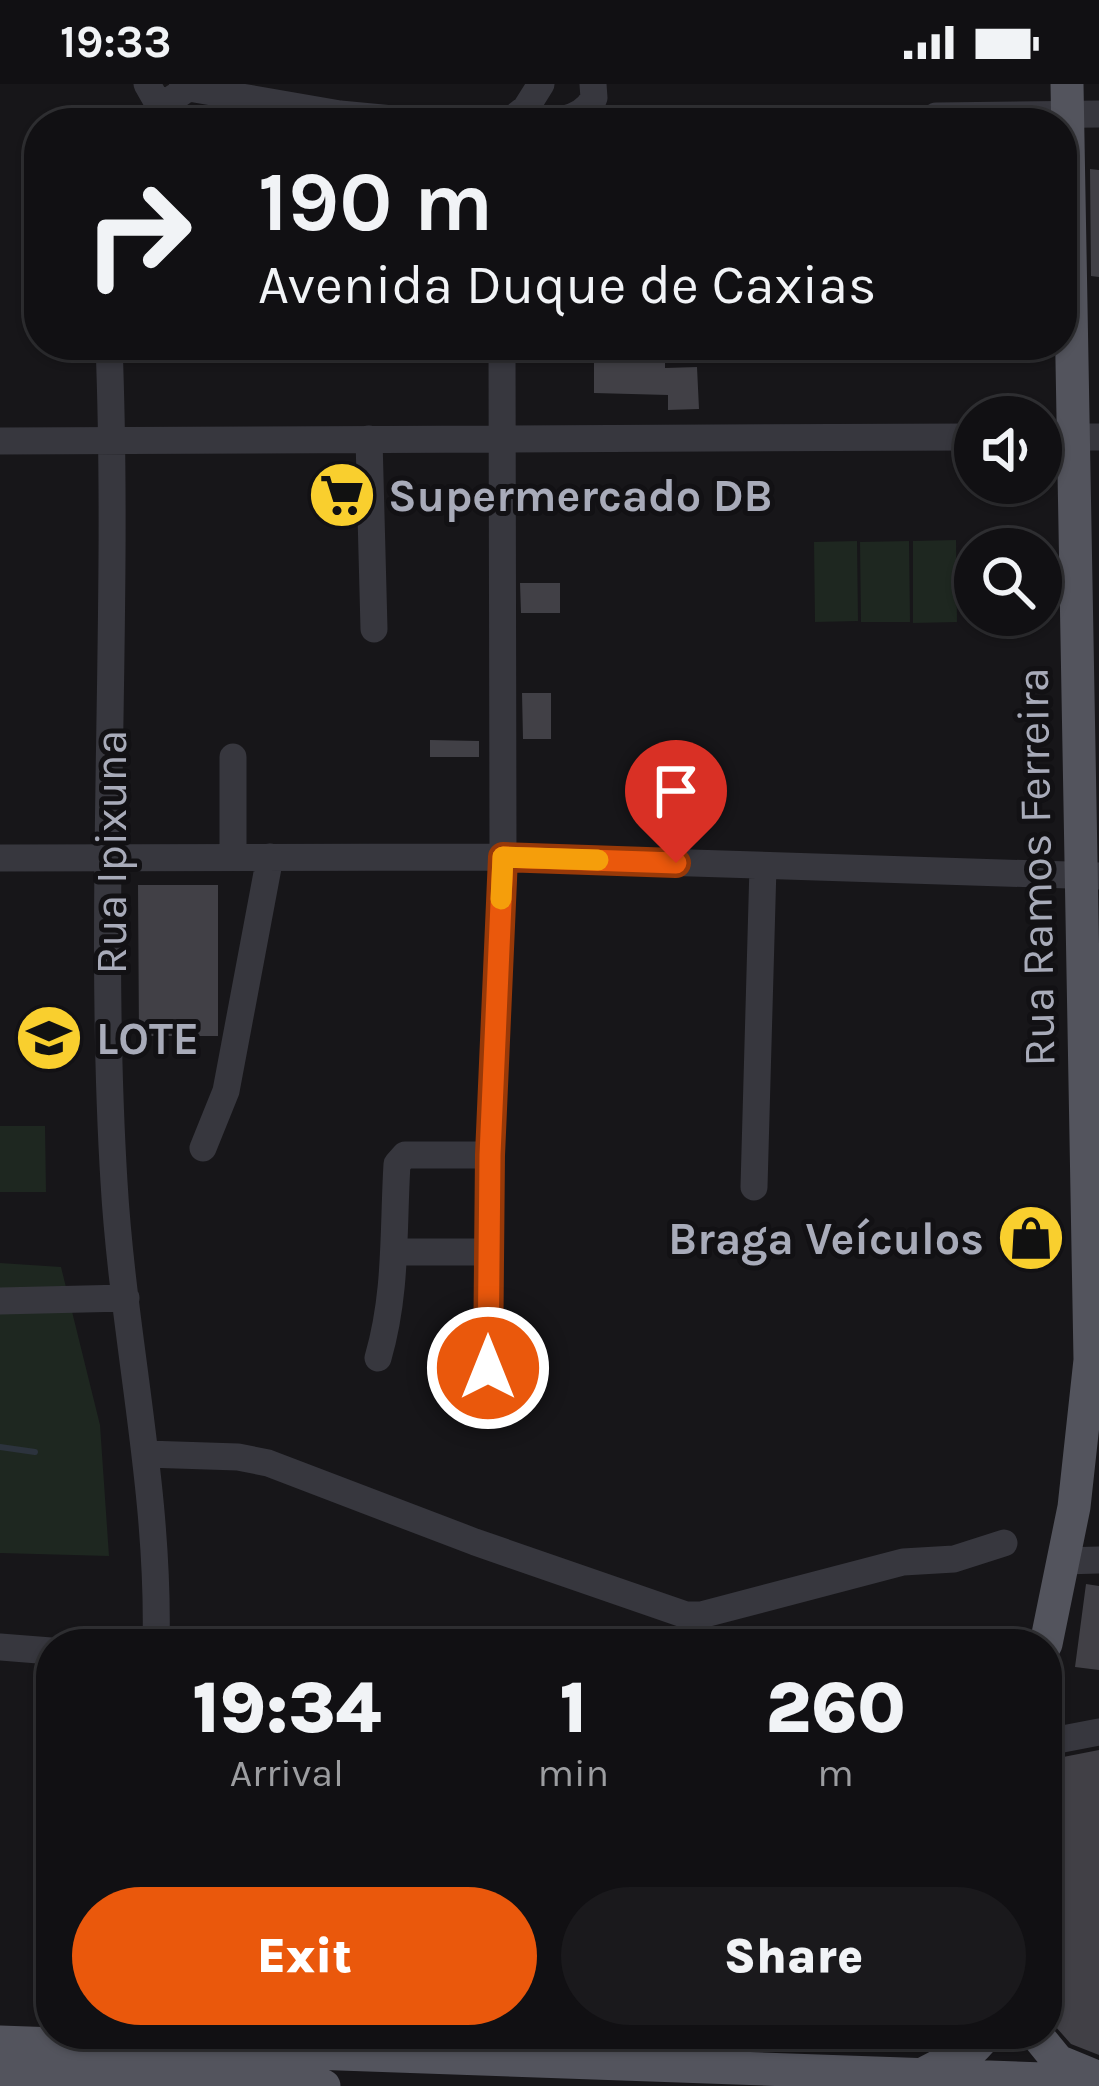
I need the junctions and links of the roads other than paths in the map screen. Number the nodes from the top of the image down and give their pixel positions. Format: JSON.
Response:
{"nodes":[{"id":1,"x":147,"y":84,"type":"edge"},
{"id":2,"x":183,"y":86,"type":"edge"},
{"id":3,"x":1078,"y":104,"type":"edge"},
{"id":4,"x":306,"y":108,"type":"edge"},
{"id":5,"x":1031,"y":108,"type":"edge"},
{"id":6,"x":1077,"y":152,"type":"edge"},
{"id":7,"x":110,"y":360,"type":"edge"},
{"id":8,"x":502,"y":360,"type":"edge"},
{"id":9,"x":1073,"y":360,"type":"edge"},
{"id":10,"x":504,"y":437,"type":"junction"},
{"id":11,"x":954,"y":437,"type":"edge"},
{"id":12,"x":1071,"y":437,"type":"edge"},
{"id":13,"x":369,"y":439,"type":"junction"},
{"id":14,"x":0,"y":441,"type":"edge"},
{"id":15,"x":113,"y":442,"type":"junction"},
{"id":16,"x":1086,"y":569,"type":"edge"},
{"id":17,"x":374,"y":628,"type":"dead end"},
{"id":18,"x":233,"y":757,"type":"dead end"},
{"id":19,"x":232,"y":857,"type":"junction"},
{"id":20,"x":270,"y":857,"type":"junction"},
{"id":21,"x":503,"y":857,"type":"junction"},
{"id":22,"x":0,"y":858,"type":"edge"},
{"id":23,"x":110,"y":858,"type":"junction"},
{"id":24,"x":763,"y":866,"type":"junction"},
{"id":25,"x":1090,"y":875,"type":"edge"},
{"id":26,"x":1093,"y":1128,"type":"edge"},
{"id":27,"x":203,"y":1148,"type":"dead end"},
{"id":28,"x":490,"y":1155,"type":"junction"},
{"id":29,"x":754,"y":1186,"type":"dead end"},
{"id":30,"x":396,"y":1252,"type":"junction"},
{"id":31,"x":488,"y":1252,"type":"junction"},
{"id":32,"x":126,"y":1298,"type":"junction"},
{"id":33,"x":0,"y":1300,"type":"edge"},
{"id":34,"x":378,"y":1358,"type":"dead end"},
{"id":35,"x":1095,"y":1360,"type":"edge"},
{"id":36,"x":488,"y":1406,"type":"dead end"},
{"id":37,"x":146,"y":1454,"type":"junction"},
{"id":38,"x":1086,"y":1509,"type":"edge"},
{"id":39,"x":1004,"y":1543,"type":"dead end"},
{"id":40,"x":1099,"y":1560,"type":"edge"},
{"id":41,"x":1063,"y":1561,"type":"junction"},
{"id":42,"x":156,"y":1629,"type":"edge"},
{"id":43,"x":1049,"y":1629,"type":"edge"},
{"id":44,"x":0,"y":1647,"type":"edge"},
{"id":45,"x":36,"y":1650,"type":"edge"},
{"id":46,"x":1099,"y":1732,"type":"edge"},
{"id":47,"x":1062,"y":1739,"type":"edge"},
{"id":48,"x":0,"y":2042,"type":"edge"},
{"id":49,"x":36,"y":2047,"type":"edge"},
{"id":50,"x":50,"y":2049,"type":"edge"},
{"id":51,"x":967,"y":2049,"type":"edge"},
{"id":52,"x":1014,"y":2049,"type":"edge"},
{"id":53,"x":1048,"y":2049,"type":"edge"},
{"id":54,"x":135,"y":2061,"type":"edge"},
{"id":55,"x":0,"y":2073,"type":"edge"},
{"id":56,"x":563,"y":2074,"type":"edge"},
{"id":57,"x":917,"y":2076,"type":"junction"},
{"id":58,"x":1099,"y":2079,"type":"edge"},
{"id":59,"x":1007,"y":2081,"type":"edge"},
{"id":60,"x":324,"y":2086,"type":"edge"}],
"edges":[{"from":1,"to":2,"type":"street"},
{"from":2,"to":4,"type":"street"},
{"from":3,"to":5,"type":"street"},
{"from":3,"to":6,"type":"main road","name":"Rua Ramos Ferreira"},
{"from":7,"to":15,"type":"street","name":"Rua Ipixuna"},
{"from":8,"to":10,"type":"street"},
{"from":9,"to":12,"type":"main road","name":"Rua Ramos Ferreira"},
{"from":10,"to":11,"type":"street"},
{"from":10,"to":13,"type":"street"},
{"from":10,"to":21,"type":"street"},
{"from":12,"to":16,"type":"main road","name":"Rua Ramos Ferreira"},
{"from":13,"to":15,"type":"street"},
{"from":13,"to":17,"type":"street"},
{"from":14,"to":15,"type":"street"},
{"from":15,"to":23,"type":"street","name":"Rua Ipixuna"},
{"from":16,"to":25,"type":"main road","name":"Rua Ramos Ferreira"},
{"from":18,"to":19,"type":"street"},
{"from":19,"to":20,"type":"street"},
{"from":19,"to":23,"type":"street"},
{"from":20,"to":21,"type":"street"},
{"from":20,"to":27,"type":"street"},
{"from":21,"to":24,"type":"street"},
{"from":21,"to":28,"type":"street"},
{"from":22,"to":23,"type":"street"},
{"from":23,"to":32,"type":"street","name":"Rua Ipixuna"},
{"from":24,"to":25,"type":"street"},
{"from":24,"to":29,"type":"street"},
{"from":25,"to":26,"type":"main road","name":"Rua Ramos Ferreira"},
{"from":26,"to":35,"type":"main road","name":"Rua Ramos Ferreira"},
{"from":28,"to":30,"type":"street"},
{"from":28,"to":31,"type":"street"},
{"from":30,"to":31,"type":"street"},
{"from":30,"to":34,"type":"street"},
{"from":31,"to":36,"type":"street"},
{"from":32,"to":33,"type":"street"},
{"from":32,"to":37,"type":"street","name":"Rua Ipixuna"},
{"from":35,"to":38,"type":"main road","name":"Rua Ramos Ferreira"},
{"from":37,"to":39,"type":"street"},
{"from":37,"to":42,"type":"street","name":"Rua Ipixuna"},
{"from":38,"to":41,"type":"main road","name":"Rua Ramos Ferreira"},
{"from":40,"to":41,"type":"street"},
{"from":41,"to":43,"type":"main road","name":"Rua Ramos Ferreira"},
{"from":44,"to":45,"type":"street"},
{"from":46,"to":47,"type":"street"},
{"from":48,"to":49,"type":"main road"},
{"from":50,"to":54,"type":"main road"},
{"from":51,"to":57,"type":"main road"},
{"from":52,"to":59,"type":"main road"},
{"from":53,"to":58,"type":"main road"},
{"from":54,"to":55,"type":"main road"},
{"from":54,"to":56,"type":"main road"},
{"from":54,"to":60,"type":"main road"},
{"from":56,"to":57,"type":"main road"},
{"from":57,"to":59,"type":"main road"},
{"from":58,"to":59,"type":"main road"}]}
